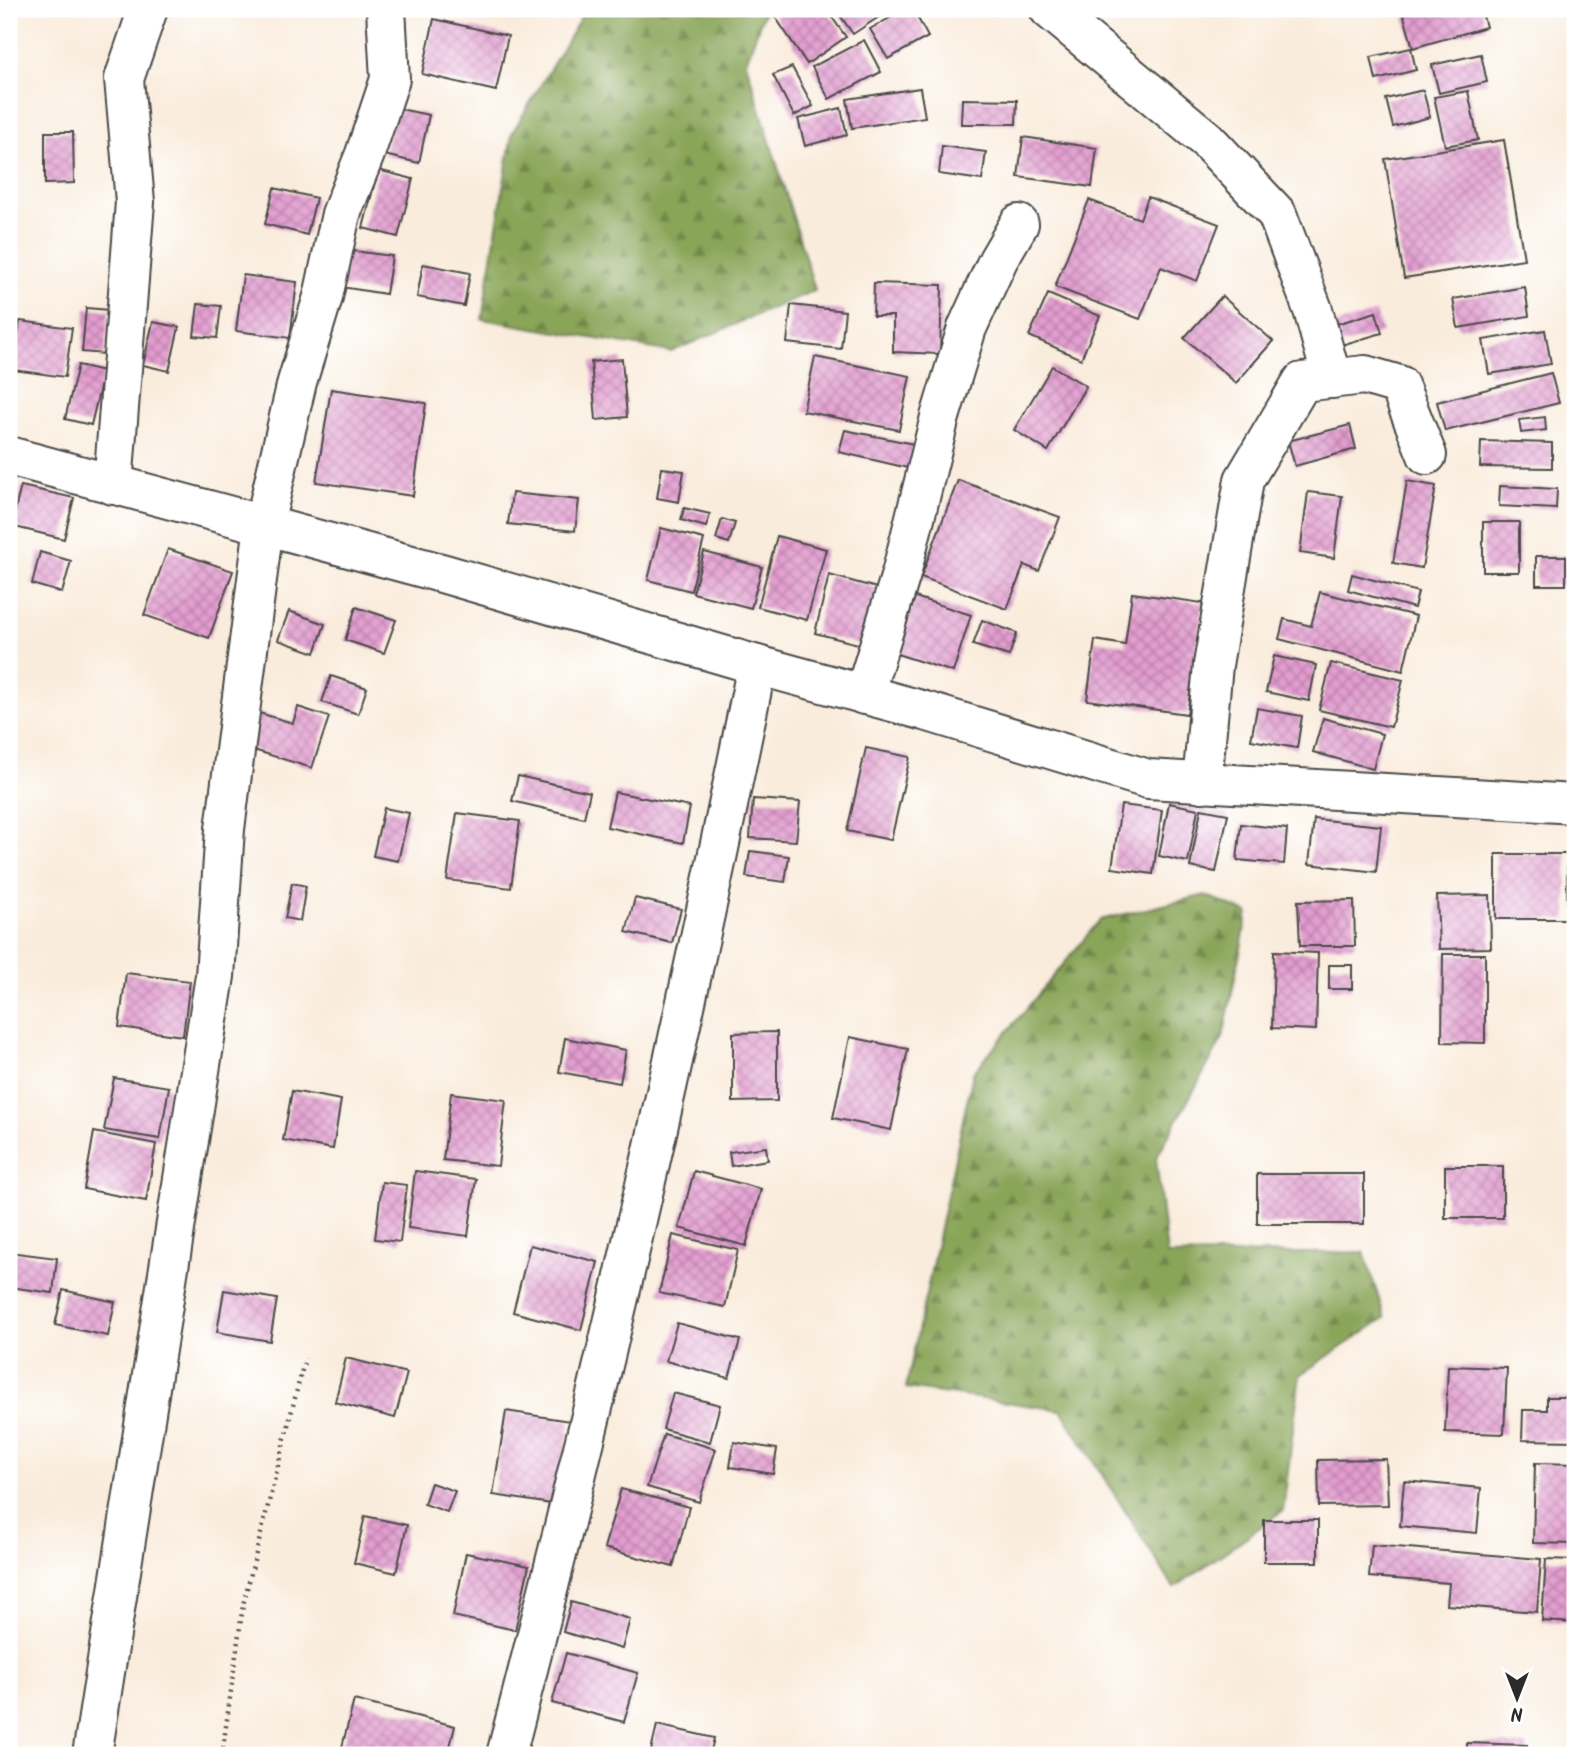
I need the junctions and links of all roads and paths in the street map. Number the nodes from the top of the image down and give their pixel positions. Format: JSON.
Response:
{"nodes":[{"id":1,"x":148,"y":9,"type":"edge"},
{"id":2,"x":386,"y":9,"type":"edge"},
{"id":3,"x":1049,"y":9,"type":"edge"},
{"id":4,"x":1019,"y":224,"type":"dead end"},
{"id":5,"x":1332,"y":379,"type":"junction"},
{"id":6,"x":1427,"y":455,"type":"dead end"},
{"id":7,"x":9,"y":456,"type":"edge"},
{"id":8,"x":113,"y":485,"type":"junction"},
{"id":9,"x":264,"y":526,"type":"junction"},
{"id":10,"x":757,"y":665,"type":"junction"},
{"id":11,"x":864,"y":695,"type":"junction"},
{"id":12,"x":1202,"y":783,"type":"junction"},
{"id":13,"x":1575,"y":804,"type":"edge"},
{"id":14,"x":305,"y":1358,"type":"dead end"},
{"id":15,"x":92,"y":1755,"type":"edge"},
{"id":16,"x":222,"y":1755,"type":"edge"},
{"id":17,"x":506,"y":1755,"type":"edge"}],
"edges":[{"from":1,"to":8,"type":"street"},
{"from":2,"to":9,"type":"street"},
{"from":3,"to":5,"type":"street"},
{"from":4,"to":11,"type":"street"},
{"from":5,"to":6,"type":"street"},
{"from":5,"to":12,"type":"street"},
{"from":7,"to":8,"type":"street"},
{"from":8,"to":9,"type":"street"},
{"from":9,"to":10,"type":"street"},
{"from":9,"to":15,"type":"street"},
{"from":10,"to":11,"type":"street"},
{"from":10,"to":17,"type":"street"},
{"from":11,"to":12,"type":"street"},
{"from":12,"to":13,"type":"street"},
{"from":14,"to":16,"type":"path"}]}
